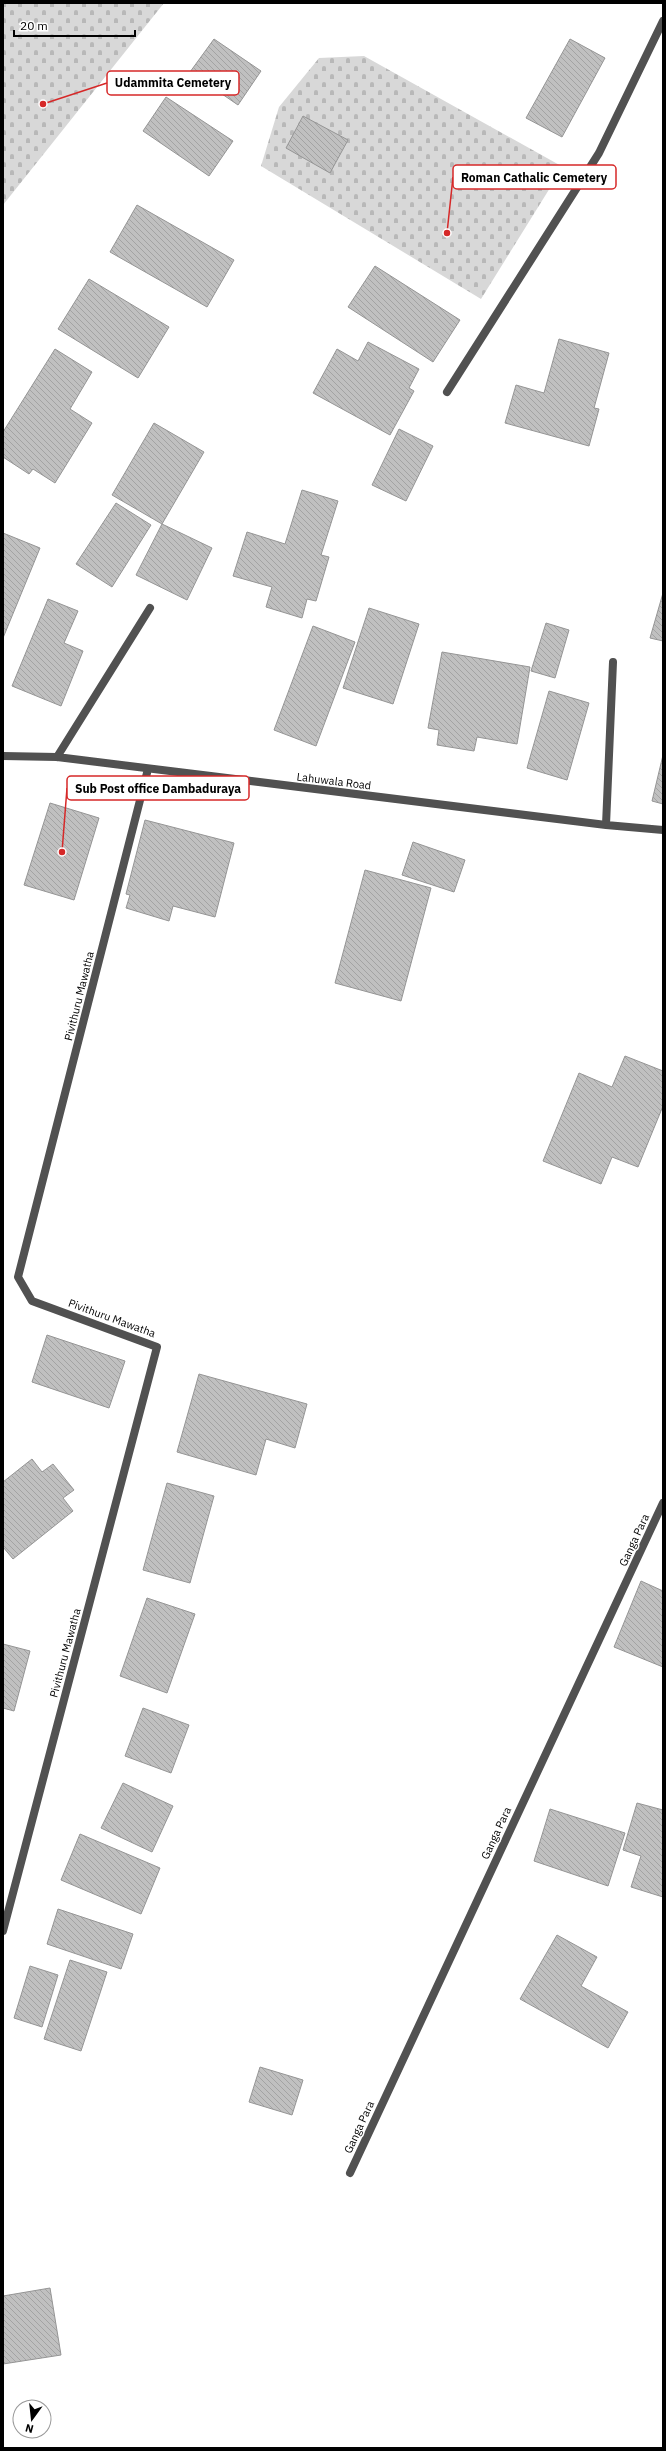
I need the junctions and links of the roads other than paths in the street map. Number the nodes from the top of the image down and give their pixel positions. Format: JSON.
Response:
{"nodes":[{"id":1,"x":663,"y":21,"type":"edge"},
{"id":2,"x":447,"y":392,"type":"dead end"},
{"id":3,"x":150,"y":608,"type":"dead end"},
{"id":4,"x":613,"y":662,"type":"dead end"},
{"id":5,"x":3,"y":756,"type":"edge"},
{"id":6,"x":57,"y":757,"type":"junction"},
{"id":7,"x":148,"y":769,"type":"junction"},
{"id":8,"x":606,"y":825,"type":"junction"},
{"id":9,"x":663,"y":830,"type":"edge"},
{"id":10,"x":663,"y":1503,"type":"edge"},
{"id":11,"x":3,"y":1931,"type":"edge"},
{"id":12,"x":350,"y":2173,"type":"dead end"}],
"edges":[{"from":1,"to":2,"type":"street"},
{"from":3,"to":6,"type":"street"},
{"from":4,"to":8,"type":"street"},
{"from":5,"to":6,"type":"street","name":"Lahuwala Road"},
{"from":6,"to":7,"type":"street","name":"Lahuwala Road"},
{"from":7,"to":8,"type":"street","name":"Lahuwala Road"},
{"from":7,"to":11,"type":"street","name":"Pivithuru Mawatha"},
{"from":8,"to":9,"type":"street","name":"Lahuwala Road"},
{"from":10,"to":12,"type":"street","name":"Ganga Para"}]}
